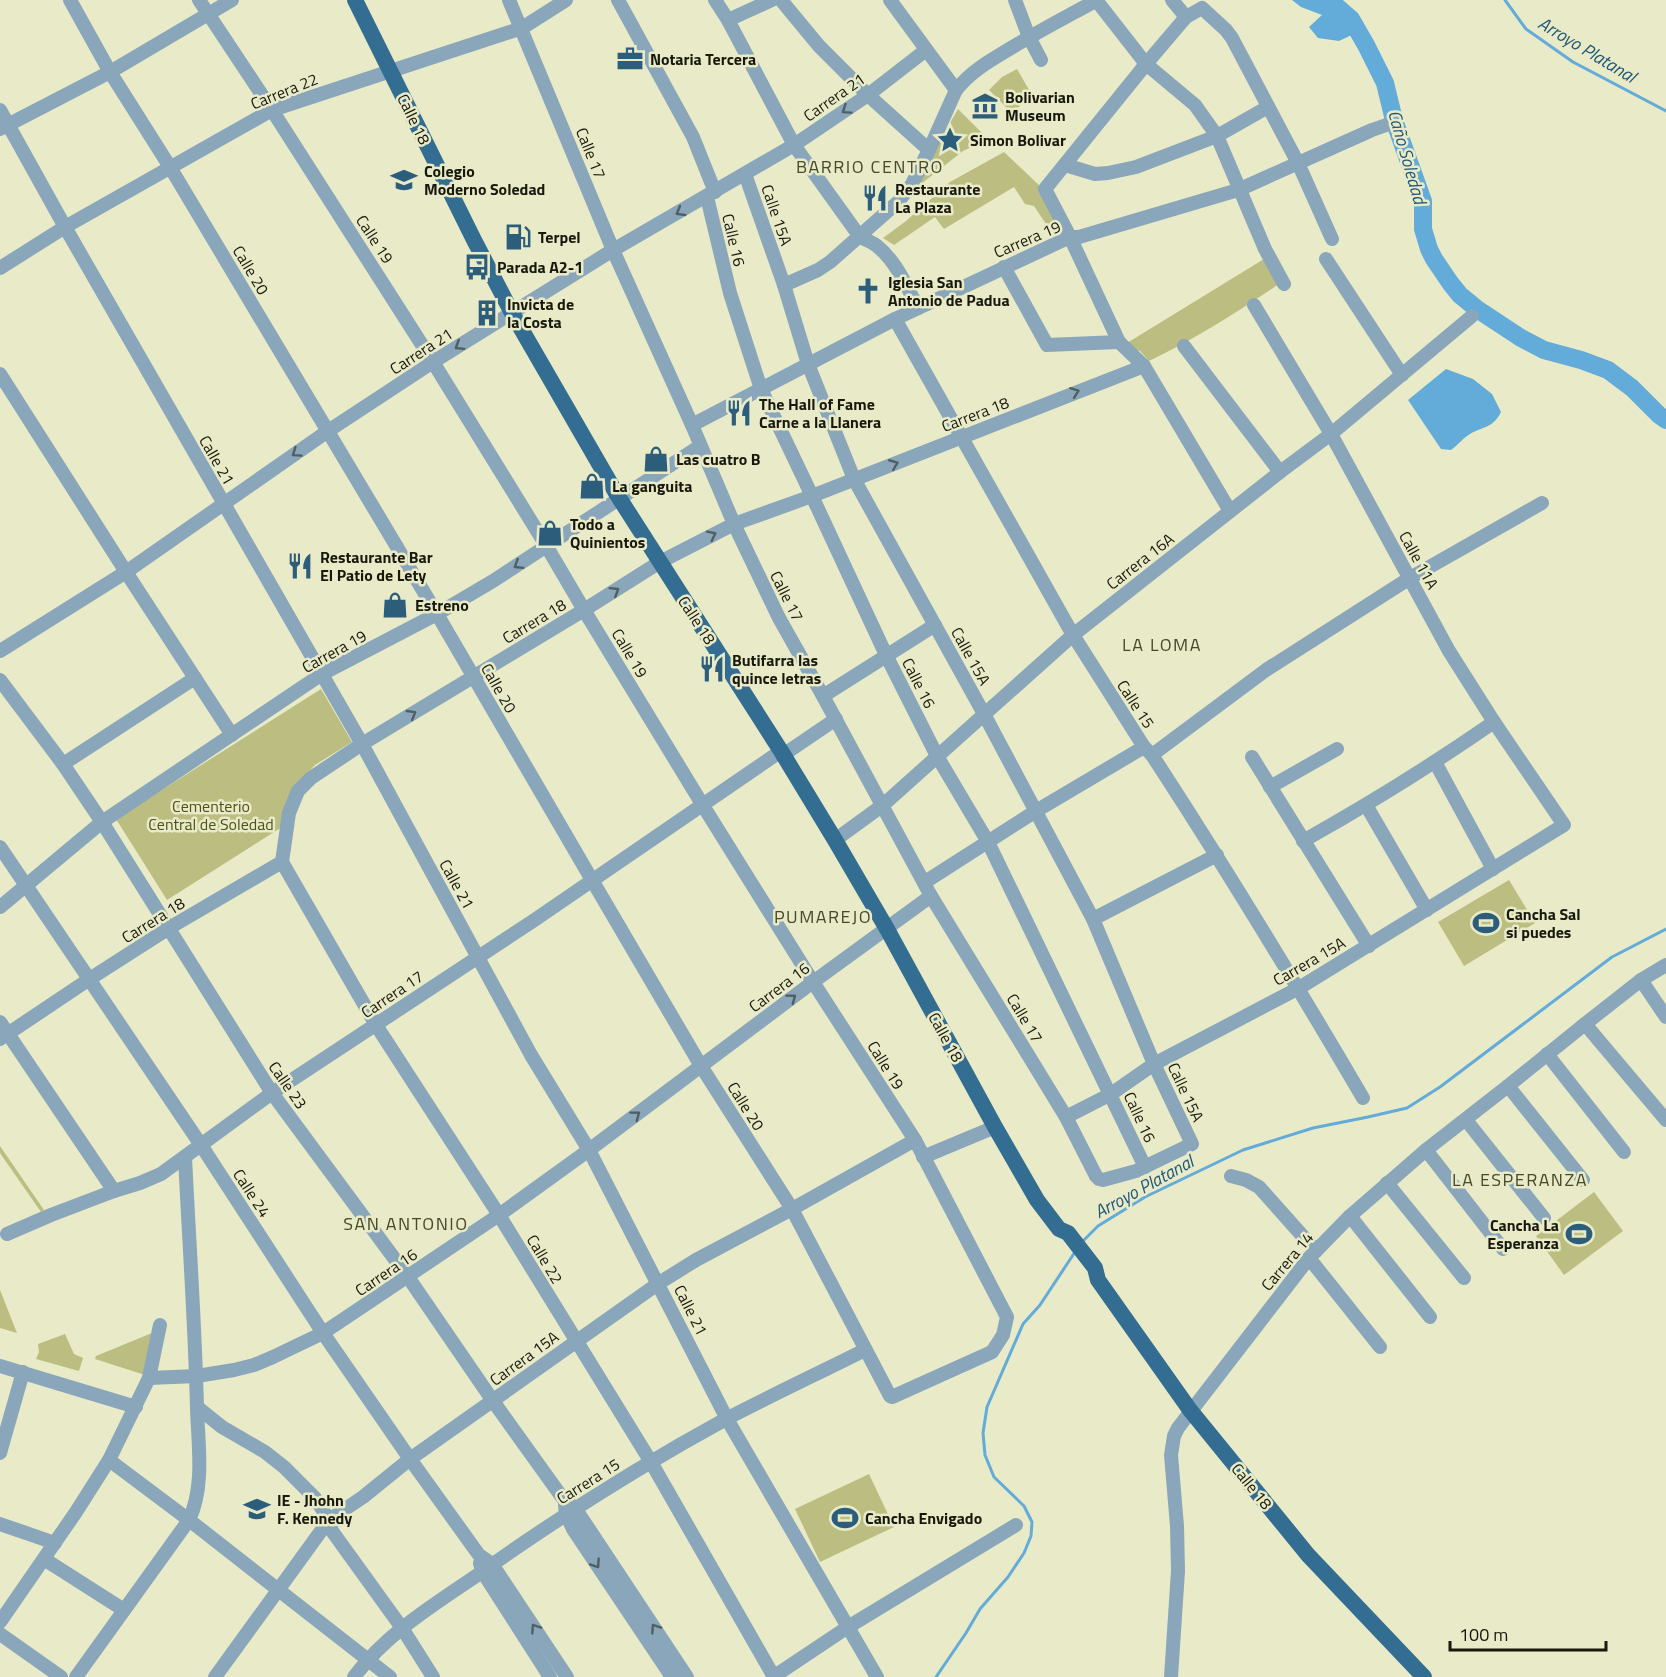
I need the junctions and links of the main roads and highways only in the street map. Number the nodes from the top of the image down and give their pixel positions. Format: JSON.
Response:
{"nodes":[{"id":1,"x":355,"y":0,"type":"edge"},
{"id":2,"x":1424,"y":1677,"type":"edge"}],
"edges":[{"from":1,"to":2,"type":"main road","name":"Calle 18"}]}
